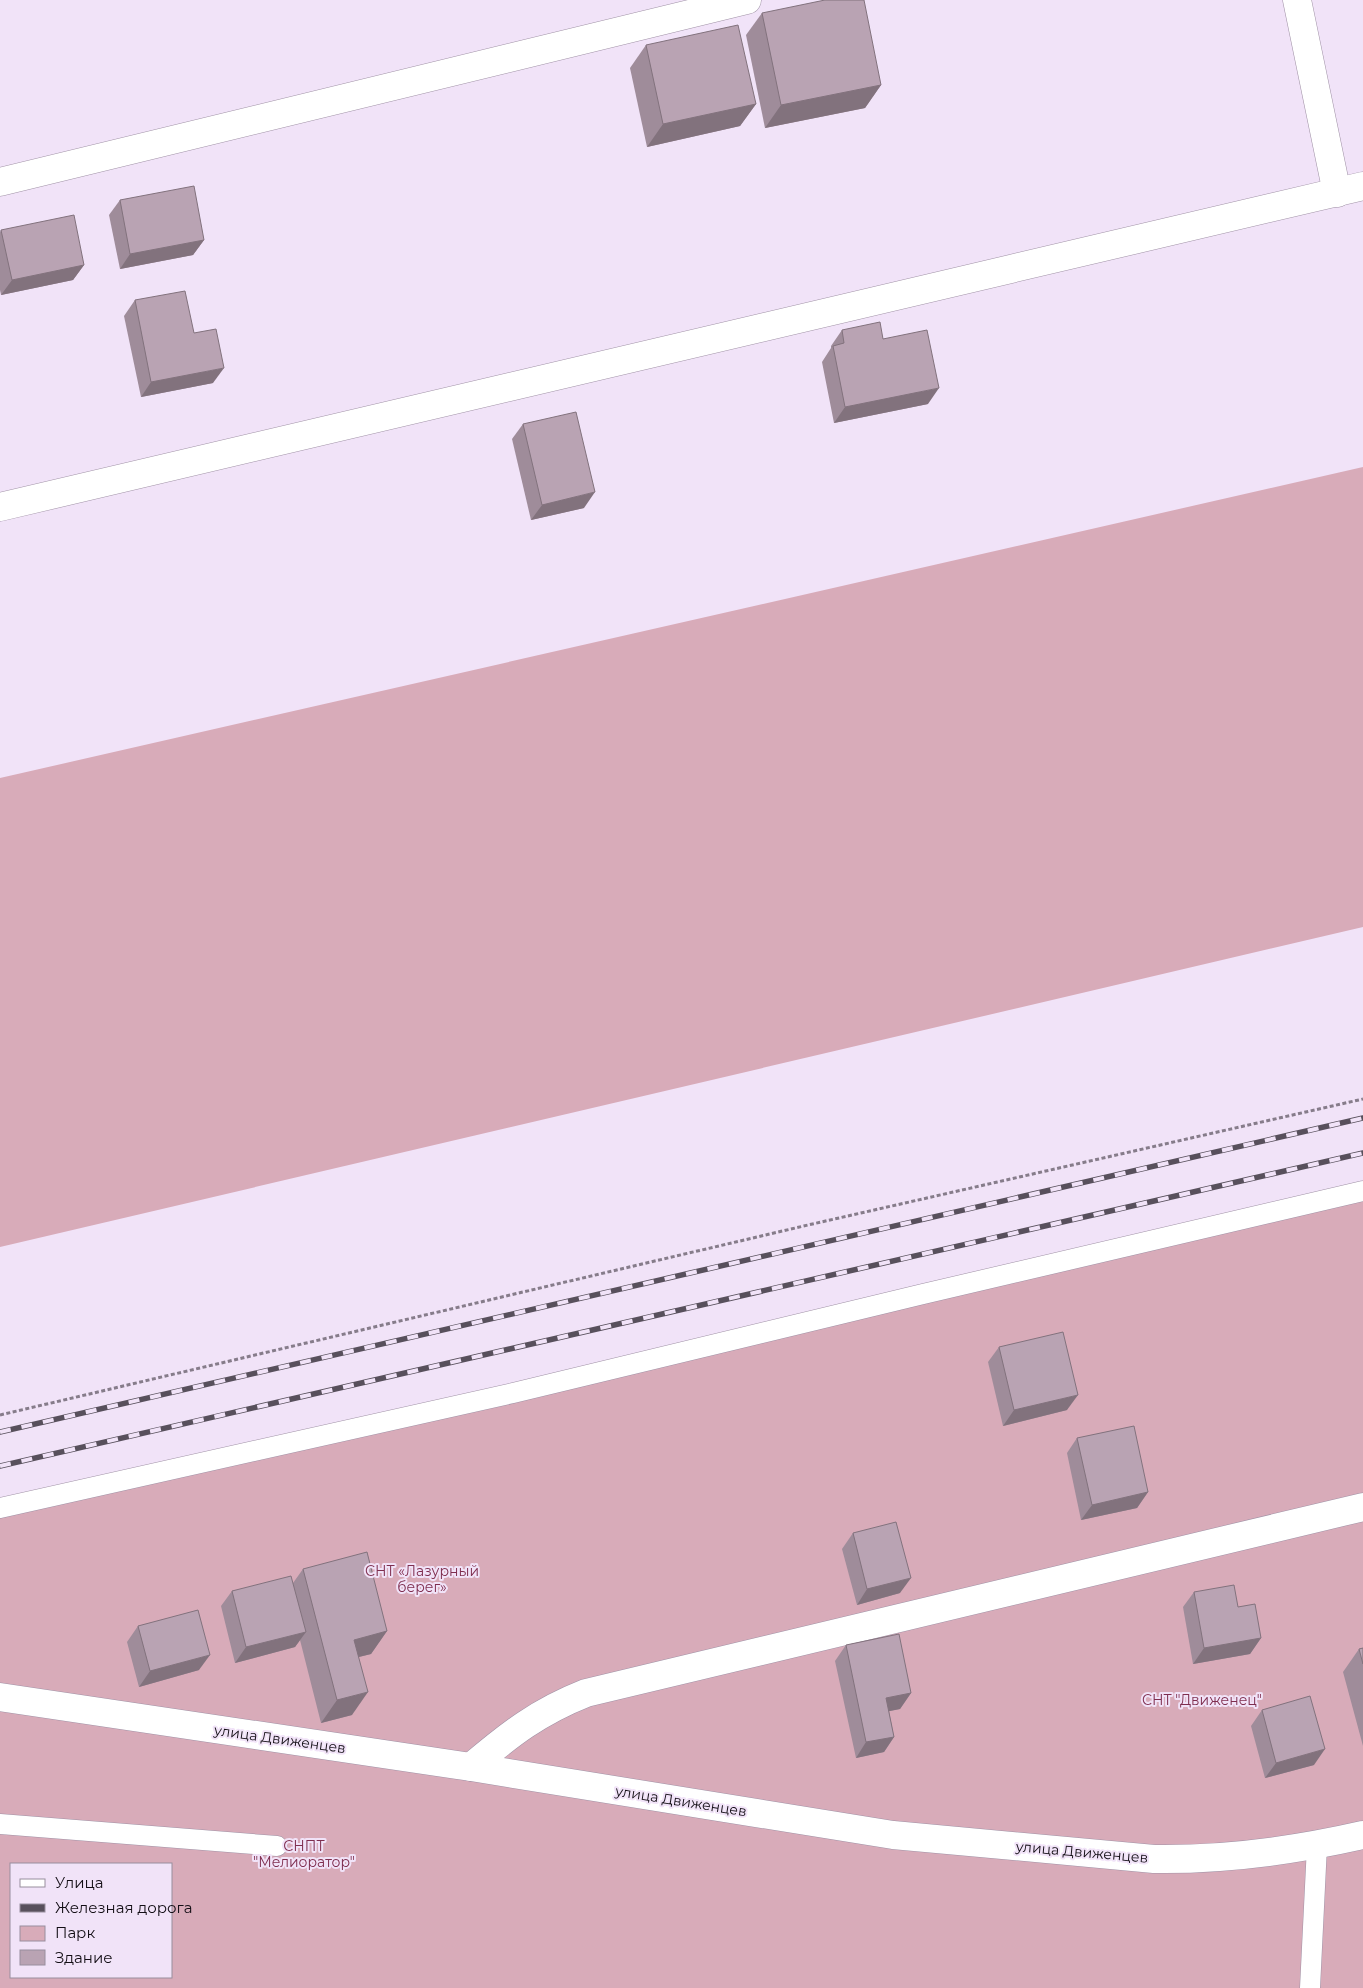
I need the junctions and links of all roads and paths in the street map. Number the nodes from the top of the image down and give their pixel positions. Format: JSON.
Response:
{"nodes":[{"id":1,"x":747,"y":0,"type":"edge"},
{"id":2,"x":1297,"y":0,"type":"edge"},
{"id":3,"x":0,"y":182,"type":"edge"},
{"id":4,"x":1350,"y":190,"type":"edge"},
{"id":5,"x":0,"y":506,"type":"edge"},
{"id":6,"x":1363,"y":1099,"type":"edge"},
{"id":7,"x":1363,"y":1191,"type":"edge"},
{"id":8,"x":0,"y":1414,"type":"edge"},
{"id":9,"x":1363,"y":1507,"type":"edge"},
{"id":10,"x":0,"y":1508,"type":"edge"},
{"id":11,"x":0,"y":1698,"type":"edge"},
{"id":12,"x":471,"y":1767,"type":"junction"},
{"id":13,"x":0,"y":1824,"type":"edge"},
{"id":14,"x":1363,"y":1835,"type":"edge"},
{"id":15,"x":277,"y":1846,"type":"dead end"},
{"id":16,"x":1317,"y":1846,"type":"junction"},
{"id":17,"x":1310,"y":1988,"type":"edge"}],
"edges":[{"from":1,"to":3,"type":"street"},
{"from":2,"to":4,"type":"street"},
{"from":4,"to":5,"type":"street"},
{"from":6,"to":8,"type":"path"},
{"from":7,"to":10,"type":"lane"},
{"from":9,"to":12,"type":"street"},
{"from":11,"to":12,"type":"street","name":"улица Движенцев"},
{"from":12,"to":16,"type":"street","name":"улица Движенцев"},
{"from":13,"to":15,"type":"lane"},
{"from":14,"to":16,"type":"street","name":"улица Движенцев"},
{"from":16,"to":17,"type":"lane"}]}
